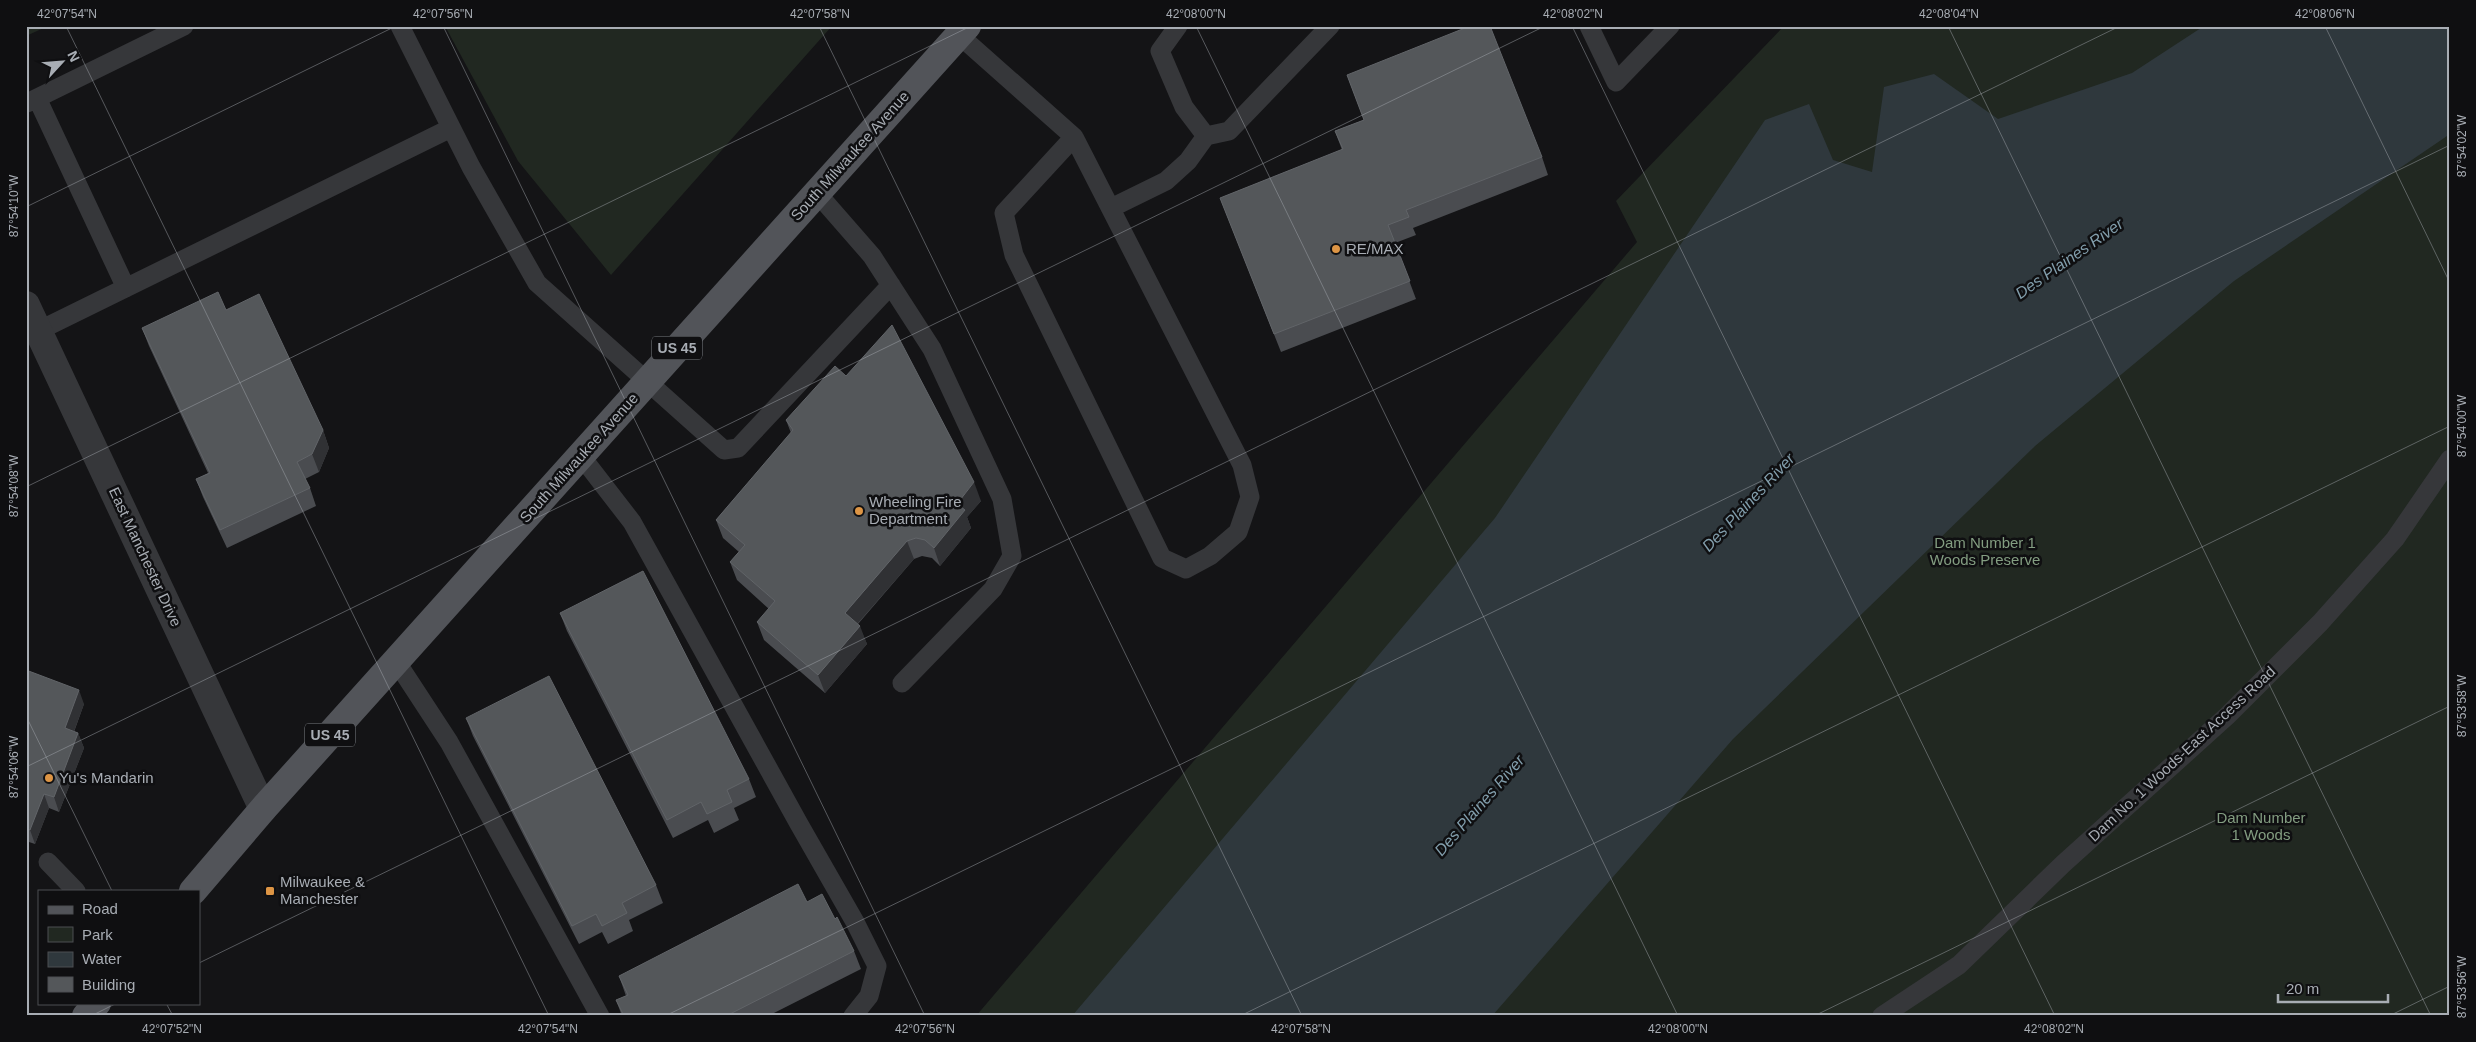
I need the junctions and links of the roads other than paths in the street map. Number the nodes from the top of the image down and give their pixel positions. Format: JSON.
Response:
{"nodes":[{"id":1,"x":184,"y":26,"type":"edge"},
{"id":2,"x":400,"y":26,"type":"edge"},
{"id":3,"x":1178,"y":26,"type":"edge"},
{"id":4,"x":1330,"y":26,"type":"edge"},
{"id":5,"x":1588,"y":26,"type":"edge"},
{"id":6,"x":1670,"y":26,"type":"edge"},
{"id":7,"x":963,"y":31,"type":"edge"},
{"id":8,"x":32,"y":101,"type":"edge"},
{"id":9,"x":451,"y":128,"type":"junction"},
{"id":10,"x":1206,"y":136,"type":"junction"},
{"id":11,"x":1074,"y":137,"type":"junction"},
{"id":12,"x":816,"y":193,"type":"junction"},
{"id":13,"x":1111,"y":208,"type":"junction"},
{"id":14,"x":891,"y":285,"type":"junction"},
{"id":15,"x":126,"y":288,"type":"junction"},
{"id":16,"x":26,"y":305,"type":"edge"},
{"id":17,"x":38,"y":330,"type":"junction"},
{"id":18,"x":647,"y":382,"type":"junction"},
{"id":19,"x":581,"y":456,"type":"junction"},
{"id":20,"x":2450,"y":459,"type":"edge"},
{"id":21,"x":396,"y":661,"type":"junction"},
{"id":22,"x":902,"y":683,"type":"dead end"},
{"id":23,"x":263,"y":809,"type":"junction"},
{"id":24,"x":48,"y":862,"type":"dead end"},
{"id":25,"x":75,"y":890,"type":"edge"},
{"id":26,"x":194,"y":890,"type":"edge"},
{"id":27,"x":96,"y":1004,"type":"edge"},
{"id":28,"x":86,"y":1016,"type":"edge"},
{"id":29,"x":600,"y":1016,"type":"edge"},
{"id":30,"x":854,"y":1016,"type":"edge"},
{"id":31,"x":1882,"y":1016,"type":"edge"}],
"edges":[{"from":1,"to":8,"type":"lane"},
{"from":2,"to":9,"type":"lane"},
{"from":3,"to":10,"type":"lane"},
{"from":4,"to":10,"type":"lane"},
{"from":5,"to":6,"type":"lane"},
{"from":7,"to":11,"type":"lane"},
{"from":7,"to":12,"type":"main road","name":"South Milwaukee Avenue","number":"US 45"},
{"from":8,"to":15,"type":"lane"},
{"from":9,"to":15,"type":"lane"},
{"from":9,"to":18,"type":"lane"},
{"from":10,"to":13,"type":"lane"},
{"from":11,"to":13,"type":"lane"},
{"from":11,"to":13,"type":"lane"},
{"from":12,"to":14,"type":"lane"},
{"from":12,"to":18,"type":"main road","name":"South Milwaukee Avenue","number":"US 45"},
{"from":14,"to":18,"type":"lane"},
{"from":14,"to":22,"type":"lane"},
{"from":15,"to":17,"type":"lane"},
{"from":16,"to":17,"type":"street","name":"East Manchester Drive"},
{"from":17,"to":23,"type":"street","name":"East Manchester Drive"},
{"from":18,"to":19,"type":"main road","name":"South Milwaukee Avenue","number":"US 45"},
{"from":19,"to":21,"type":"main road","name":"South Milwaukee Avenue","number":"US 45"},
{"from":19,"to":30,"type":"lane"},
{"from":20,"to":31,"type":"lane","name":"Dam No. 1 Woods-East Access Road"},
{"from":21,"to":23,"type":"main road","name":"South Milwaukee Avenue","number":"US 45"},
{"from":21,"to":29,"type":"lane"},
{"from":23,"to":26,"type":"main road","name":"South Milwaukee Avenue","number":"US 45"},
{"from":24,"to":25,"type":"lane"},
{"from":27,"to":28,"type":"main road"}]}
